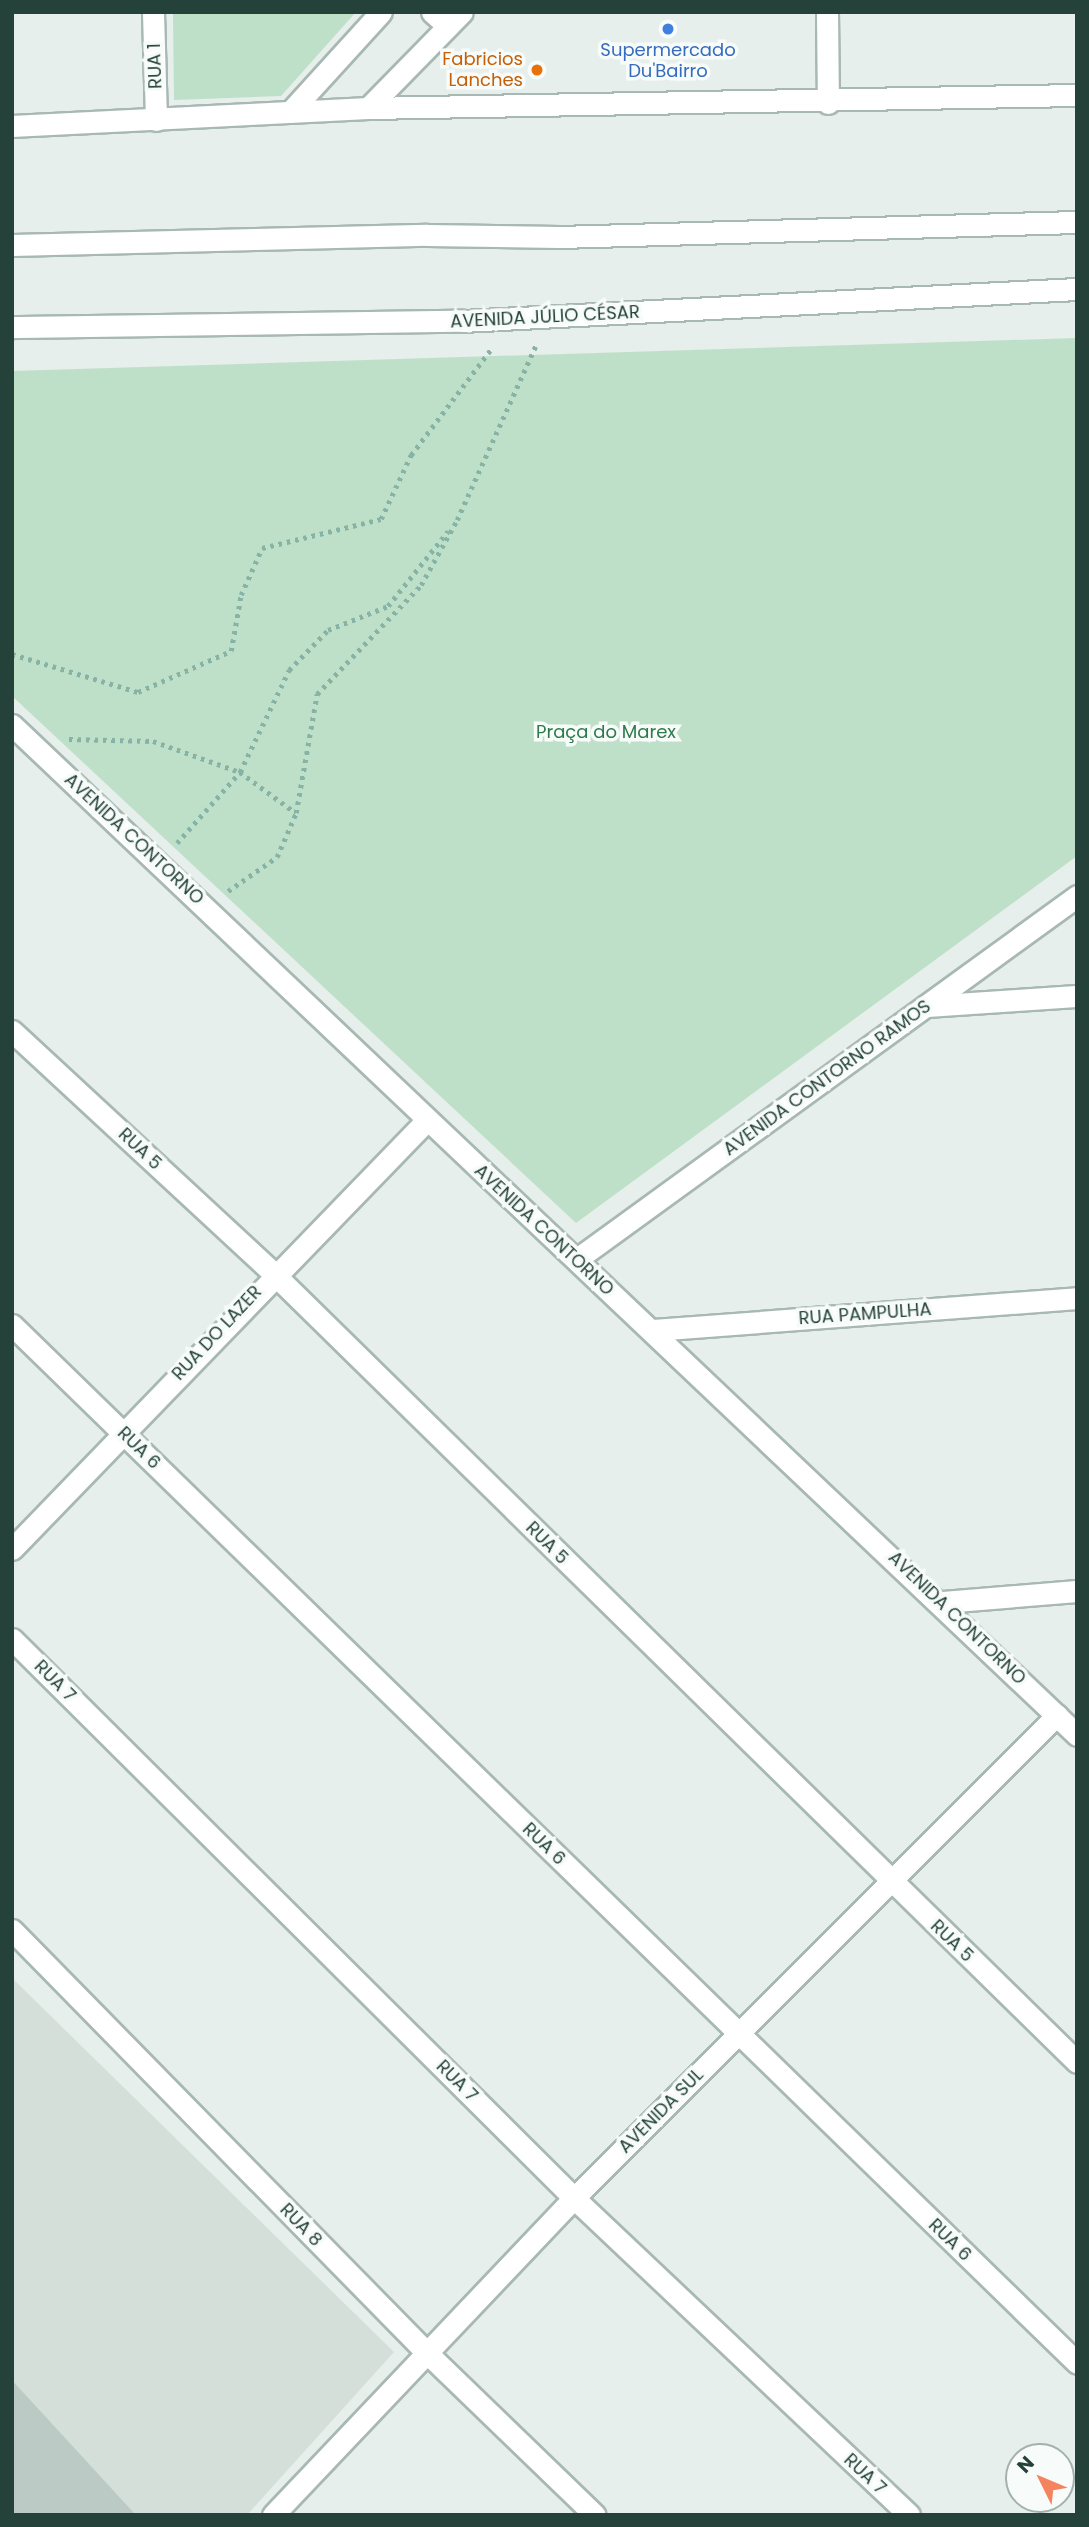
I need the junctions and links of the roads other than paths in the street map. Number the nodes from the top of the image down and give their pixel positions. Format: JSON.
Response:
{"nodes":[{"id":1,"x":153,"y":12,"type":"edge"},
{"id":2,"x":381,"y":12,"type":"edge"},
{"id":3,"x":827,"y":12,"type":"edge"},
{"id":4,"x":447,"y":17,"type":"edge"},
{"id":5,"x":1077,"y":95,"type":"edge"},
{"id":6,"x":828,"y":103,"type":"junction"},
{"id":7,"x":368,"y":108,"type":"junction"},
{"id":8,"x":290,"y":112,"type":"junction"},
{"id":9,"x":156,"y":120,"type":"junction"},
{"id":10,"x":12,"y":126,"type":"edge"},
{"id":11,"x":1077,"y":222,"type":"edge"},
{"id":12,"x":12,"y":245,"type":"edge"},
{"id":13,"x":1077,"y":289,"type":"edge"},
{"id":14,"x":12,"y":327,"type":"edge"},
{"id":15,"x":19,"y":732,"type":"edge"},
{"id":16,"x":1077,"y":896,"type":"edge"},
{"id":17,"x":1077,"y":996,"type":"edge"},
{"id":18,"x":926,"y":1006,"type":"junction"},
{"id":19,"x":12,"y":1031,"type":"edge"},
{"id":20,"x":426,"y":1121,"type":"junction"},
{"id":21,"x":577,"y":1259,"type":"junction"},
{"id":22,"x":274,"y":1273,"type":"junction"},
{"id":23,"x":1077,"y":1298,"type":"edge"},
{"id":24,"x":12,"y":1325,"type":"edge"},
{"id":25,"x":653,"y":1331,"type":"junction"},
{"id":26,"x":123,"y":1433,"type":"junction"},
{"id":27,"x":12,"y":1549,"type":"edge"},
{"id":28,"x":1077,"y":1591,"type":"edge"},
{"id":29,"x":943,"y":1602,"type":"junction"},
{"id":30,"x":12,"y":1639,"type":"edge"},
{"id":31,"x":1057,"y":1715,"type":"junction"},
{"id":32,"x":1077,"y":1735,"type":"edge"},
{"id":33,"x":888,"y":1880,"type":"junction"},
{"id":34,"x":12,"y":1930,"type":"edge"},
{"id":35,"x":737,"y":2033,"type":"junction"},
{"id":36,"x":1077,"y":2062,"type":"edge"},
{"id":37,"x":574,"y":2198,"type":"junction"},
{"id":38,"x":425,"y":2351,"type":"junction"},
{"id":39,"x":1077,"y":2363,"type":"edge"},
{"id":40,"x":278,"y":2513,"type":"edge"},
{"id":41,"x":595,"y":2515,"type":"edge"},
{"id":42,"x":909,"y":2515,"type":"edge"}],
"edges":[{"from":1,"to":9,"type":"street","name":"RUA 1"},
{"from":2,"to":8,"type":"street"},
{"from":3,"to":6,"type":"street"},
{"from":4,"to":7,"type":"street"},
{"from":5,"to":6,"type":"street"},
{"from":6,"to":7,"type":"street"},
{"from":7,"to":8,"type":"street"},
{"from":8,"to":9,"type":"street"},
{"from":9,"to":10,"type":"street"},
{"from":11,"to":12,"type":"street"},
{"from":13,"to":14,"type":"street","name":"AVENIDA JÚLIO CÉSAR"},
{"from":15,"to":20,"type":"street","name":"AVENIDA CONTORNO"},
{"from":16,"to":18,"type":"street","name":"AVENIDA CONTORNO RAMOS"},
{"from":17,"to":18,"type":"street"},
{"from":18,"to":21,"type":"street","name":"AVENIDA CONTORNO RAMOS"},
{"from":19,"to":22,"type":"street","name":"RUA 5"},
{"from":20,"to":21,"type":"street","name":"AVENIDA CONTORNO"},
{"from":20,"to":22,"type":"street","name":"RUA DO LAZER"},
{"from":21,"to":25,"type":"street","name":"AVENIDA CONTORNO"},
{"from":22,"to":26,"type":"street","name":"RUA DO LAZER"},
{"from":22,"to":33,"type":"street","name":"RUA 5"},
{"from":23,"to":25,"type":"street","name":"RUA PAMPULHA"},
{"from":24,"to":26,"type":"street","name":"RUA 6"},
{"from":25,"to":29,"type":"street","name":"AVENIDA CONTORNO"},
{"from":26,"to":27,"type":"street","name":"RUA DO LAZER"},
{"from":26,"to":35,"type":"street","name":"RUA 6"},
{"from":28,"to":29,"type":"street"},
{"from":29,"to":31,"type":"street","name":"AVENIDA CONTORNO"},
{"from":30,"to":37,"type":"street","name":"RUA 7"},
{"from":31,"to":32,"type":"street","name":"AVENIDA CONTORNO"},
{"from":31,"to":33,"type":"street","name":"AVENIDA SUL"},
{"from":33,"to":35,"type":"street","name":"AVENIDA SUL"},
{"from":33,"to":36,"type":"street","name":"RUA 5"},
{"from":34,"to":38,"type":"street","name":"RUA 8"},
{"from":35,"to":37,"type":"street","name":"AVENIDA SUL"},
{"from":35,"to":39,"type":"street","name":"RUA 6"},
{"from":37,"to":38,"type":"street","name":"AVENIDA SUL"},
{"from":37,"to":42,"type":"street","name":"RUA 7"},
{"from":38,"to":40,"type":"street","name":"AVENIDA SUL"},
{"from":38,"to":41,"type":"street","name":"RUA 8"}]}
